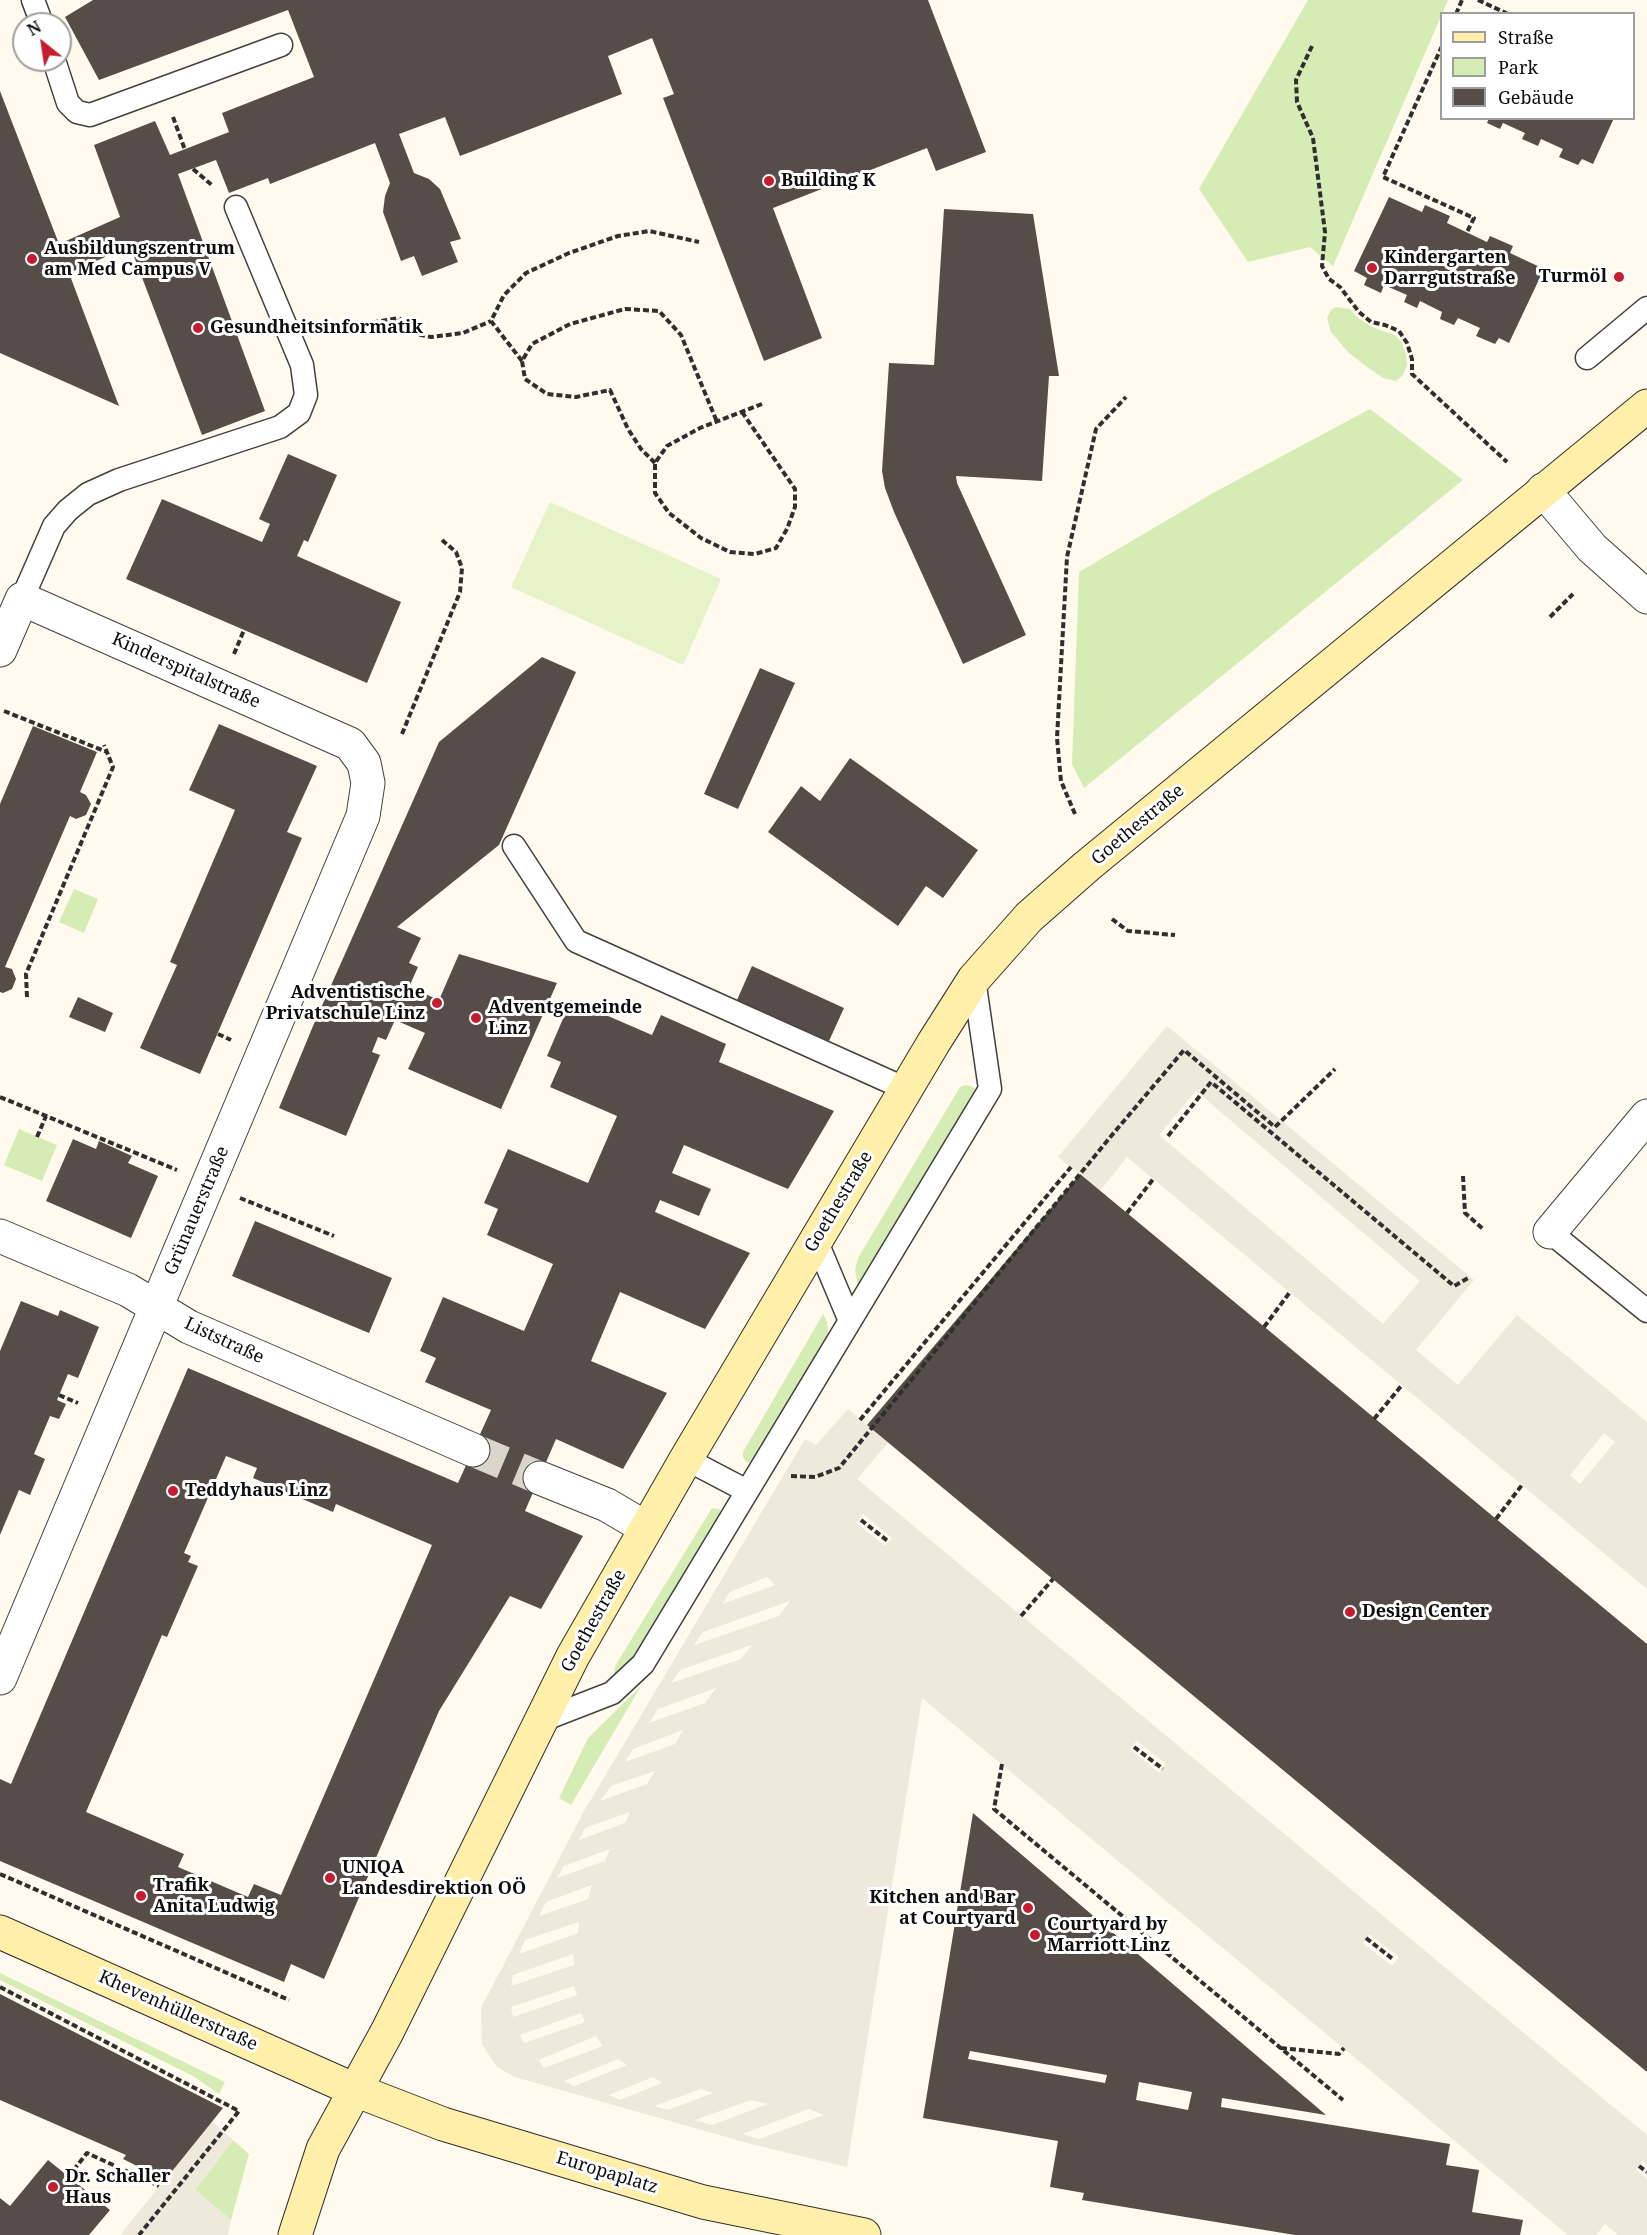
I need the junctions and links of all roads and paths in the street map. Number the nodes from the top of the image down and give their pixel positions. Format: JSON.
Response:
{"nodes":[{"id":1,"x":1478,"y":0,"type":"edge"},
{"id":2,"x":1504,"y":12,"type":"edge"},
{"id":3,"x":281,"y":45,"type":"dead end"},
{"id":4,"x":1312,"y":46,"type":"dead end"},
{"id":5,"x":1440,"y":50,"type":"edge"},
{"id":6,"x":58,"y":72,"type":"edge"},
{"id":7,"x":236,"y":207,"type":"dead end"},
{"id":8,"x":1467,"y":232,"type":"dead end"},
{"id":9,"x":699,"y":242,"type":"dead end"},
{"id":10,"x":1647,"y":308,"type":"edge"},
{"id":11,"x":490,"y":321,"type":"junction"},
{"id":12,"x":286,"y":327,"type":"junction"},
{"id":13,"x":1587,"y":358,"type":"dead end"},
{"id":14,"x":522,"y":361,"type":"junction"},
{"id":15,"x":1126,"y":397,"type":"dead end"},
{"id":16,"x":762,"y":404,"type":"dead end"},
{"id":17,"x":1647,"y":406,"type":"edge"},
{"id":18,"x":742,"y":412,"type":"junction"},
{"id":19,"x":717,"y":422,"type":"junction"},
{"id":20,"x":1507,"y":462,"type":"dead end"},
{"id":21,"x":655,"y":463,"type":"junction"},
{"id":22,"x":1543,"y":490,"type":"junction"},
{"id":23,"x":442,"y":540,"type":"dead end"},
{"id":24,"x":1573,"y":594,"type":"dead end"},
{"id":25,"x":1647,"y":597,"type":"edge"},
{"id":26,"x":22,"y":599,"type":"junction"},
{"id":27,"x":1550,"y":617,"type":"dead end"},
{"id":28,"x":244,"y":630,"type":"dead end"},
{"id":29,"x":0,"y":650,"type":"edge"},
{"id":30,"x":231,"y":661,"type":"dead end"},
{"id":31,"x":4,"y":711,"type":"dead end"},
{"id":32,"x":402,"y":734,"type":"dead end"},
{"id":33,"x":350,"y":744,"type":"joint"},
{"id":34,"x":104,"y":745,"type":"dead end"},
{"id":35,"x":107,"y":752,"type":"junction"},
{"id":36,"x":1075,"y":814,"type":"dead end"},
{"id":37,"x":514,"y":846,"type":"dead end"},
{"id":38,"x":1112,"y":919,"type":"dead end"},
{"id":39,"x":1175,"y":935,"type":"dead end"},
{"id":40,"x":974,"y":979,"type":"junction"},
{"id":41,"x":27,"y":998,"type":"dead end"},
{"id":42,"x":1335,"y":1069,"type":"dead end"},
{"id":43,"x":906,"y":1089,"type":"junction"},
{"id":44,"x":0,"y":1097,"type":"edge"},
{"id":45,"x":46,"y":1116,"type":"junction"},
{"id":46,"x":1647,"y":1116,"type":"edge"},
{"id":47,"x":1168,"y":1136,"type":"dead end"},
{"id":48,"x":37,"y":1137,"type":"dead end"},
{"id":49,"x":1071,"y":1167,"type":"dead end"},
{"id":50,"x":186,"y":1174,"type":"dead end"},
{"id":51,"x":1463,"y":1176,"type":"dead end"},
{"id":52,"x":1154,"y":1178,"type":"dead end"},
{"id":53,"x":235,"y":1196,"type":"dead end"},
{"id":54,"x":1127,"y":1213,"type":"dead end"},
{"id":55,"x":1482,"y":1229,"type":"dead end"},
{"id":56,"x":1550,"y":1232,"type":"joint"},
{"id":57,"x":0,"y":1236,"type":"edge"},
{"id":58,"x":334,"y":1236,"type":"dead end"},
{"id":59,"x":816,"y":1240,"type":"junction"},
{"id":60,"x":1470,"y":1277,"type":"dead end"},
{"id":61,"x":1290,"y":1292,"type":"dead end"},
{"id":62,"x":156,"y":1307,"type":"junction"},
{"id":63,"x":1647,"y":1311,"type":"edge"},
{"id":64,"x":849,"y":1321,"type":"junction"},
{"id":65,"x":1263,"y":1327,"type":"dead end"},
{"id":66,"x":1402,"y":1385,"type":"dead end"},
{"id":67,"x":59,"y":1395,"type":"dead end"},
{"id":68,"x":88,"y":1407,"type":"dead end"},
{"id":69,"x":1374,"y":1419,"type":"dead end"},
{"id":70,"x":860,"y":1420,"type":"dead end"},
{"id":71,"x":462,"y":1445,"type":"tunnel mouth"},
{"id":72,"x":686,"y":1459,"type":"junction"},
{"id":73,"x":783,"y":1476,"type":"dead end"},
{"id":74,"x":540,"y":1478,"type":"tunnel mouth"},
{"id":75,"x":1522,"y":1485,"type":"dead end"},
{"id":76,"x":747,"y":1491,"type":"junction"},
{"id":77,"x":1496,"y":1519,"type":"dead end"},
{"id":78,"x":861,"y":1520,"type":"dead end"},
{"id":79,"x":646,"y":1528,"type":"junction"},
{"id":80,"x":889,"y":1542,"type":"dead end"},
{"id":81,"x":1053,"y":1579,"type":"dead end"},
{"id":82,"x":1021,"y":1616,"type":"dead end"},
{"id":83,"x":0,"y":1678,"type":"edge"},
{"id":84,"x":540,"y":1721,"type":"junction"},
{"id":85,"x":1134,"y":1747,"type":"dead end"},
{"id":86,"x":1002,"y":1764,"type":"dead end"},
{"id":87,"x":1162,"y":1769,"type":"dead end"},
{"id":88,"x":0,"y":1874,"type":"edge"},
{"id":89,"x":0,"y":1932,"type":"edge"},
{"id":90,"x":1366,"y":1938,"type":"dead end"},
{"id":91,"x":1394,"y":1960,"type":"dead end"},
{"id":92,"x":0,"y":1987,"type":"edge"},
{"id":93,"x":289,"y":2000,"type":"dead end"},
{"id":94,"x":1281,"y":2048,"type":"junction"},
{"id":95,"x":1344,"y":2048,"type":"dead end"},
{"id":96,"x":355,"y":2090,"type":"junction"},
{"id":97,"x":1344,"y":2100,"type":"dead end"},
{"id":98,"x":1639,"y":2166,"type":"dead end"},
{"id":99,"x":1647,"y":2172,"type":"edge"},
{"id":100,"x":68,"y":2176,"type":"dead end"},
{"id":101,"x":159,"y":2186,"type":"dead end"},
{"id":102,"x":139,"y":2235,"type":"edge"},
{"id":103,"x":295,"y":2235,"type":"edge"},
{"id":104,"x":864,"y":2235,"type":"edge"}],
"edges":[{"from":1,"to":2,"type":"path"},
{"from":3,"to":6,"type":"lane"},
{"from":4,"to":20,"type":"path"},
{"from":5,"to":8,"type":"path"},
{"from":7,"to":12,"type":"lane"},
{"from":9,"to":11,"type":"path"},
{"from":10,"to":13,"type":"lane"},
{"from":11,"to":12,"type":"path"},
{"from":11,"to":14,"type":"path"},
{"from":12,"to":26,"type":"lane"},
{"from":14,"to":19,"type":"path"},
{"from":14,"to":21,"type":"path"},
{"from":15,"to":36,"type":"path"},
{"from":16,"to":18,"type":"path"},
{"from":17,"to":22,"type":"main road","name":"Goethestraße"},
{"from":18,"to":19,"type":"path"},
{"from":18,"to":21,"type":"path"},
{"from":19,"to":21,"type":"path"},
{"from":22,"to":25,"type":"street"},
{"from":22,"to":40,"type":"main road","name":"Goethestraße"},
{"from":23,"to":32,"type":"path"},
{"from":24,"to":27,"type":"path"},
{"from":26,"to":29,"type":"street"},
{"from":26,"to":33,"type":"street","name":"Kinderspitalstraße"},
{"from":28,"to":30,"type":"path"},
{"from":31,"to":35,"type":"path"},
{"from":33,"to":62,"type":"street","name":"Grünauerstraße"},
{"from":34,"to":35,"type":"path"},
{"from":35,"to":41,"type":"path"},
{"from":37,"to":43,"type":"lane"},
{"from":38,"to":39,"type":"path"},
{"from":40,"to":43,"type":"main road","name":"Goethestraße"},
{"from":40,"to":64,"type":"lane"},
{"from":42,"to":73,"type":"path"},
{"from":43,"to":59,"type":"main road","name":"Goethestraße"},
{"from":44,"to":45,"type":"path"},
{"from":45,"to":48,"type":"path"},
{"from":45,"to":50,"type":"path"},
{"from":46,"to":56,"type":"street"},
{"from":47,"to":60,"type":"path"},
{"from":49,"to":70,"type":"path"},
{"from":51,"to":55,"type":"path"},
{"from":52,"to":54,"type":"path"},
{"from":53,"to":58,"type":"path"},
{"from":56,"to":63,"type":"lane"},
{"from":57,"to":62,"type":"street","name":"Liststraße"},
{"from":59,"to":64,"type":"lane"},
{"from":59,"to":72,"type":"main road","name":"Goethestraße"},
{"from":61,"to":65,"type":"path"},
{"from":62,"to":71,"type":"street","name":"Liststraße"},
{"from":62,"to":83,"type":"street","name":"Grünauerstraße"},
{"from":64,"to":76,"type":"lane"},
{"from":66,"to":69,"type":"path"},
{"from":67,"to":68,"type":"path"},
{"from":72,"to":76,"type":"lane"},
{"from":72,"to":79,"type":"main road","name":"Goethestraße"},
{"from":74,"to":79,"type":"street"},
{"from":75,"to":77,"type":"path"},
{"from":76,"to":84,"type":"lane"},
{"from":78,"to":80,"type":"path"},
{"from":79,"to":84,"type":"main road","name":"Goethestraße"},
{"from":81,"to":82,"type":"path"},
{"from":84,"to":96,"type":"main road","name":"Goethestraße"},
{"from":85,"to":87,"type":"path"},
{"from":86,"to":94,"type":"path"},
{"from":88,"to":93,"type":"path"},
{"from":89,"to":96,"type":"main road","name":"Khevenhüllerstraße"},
{"from":90,"to":91,"type":"path"},
{"from":92,"to":102,"type":"path"},
{"from":94,"to":95,"type":"path"},
{"from":94,"to":97,"type":"path"},
{"from":96,"to":103,"type":"main road","name":"Goethestraße"},
{"from":96,"to":104,"type":"main road","name":"Europaplatz"},
{"from":98,"to":99,"type":"path"},
{"from":100,"to":101,"type":"path"}]}
